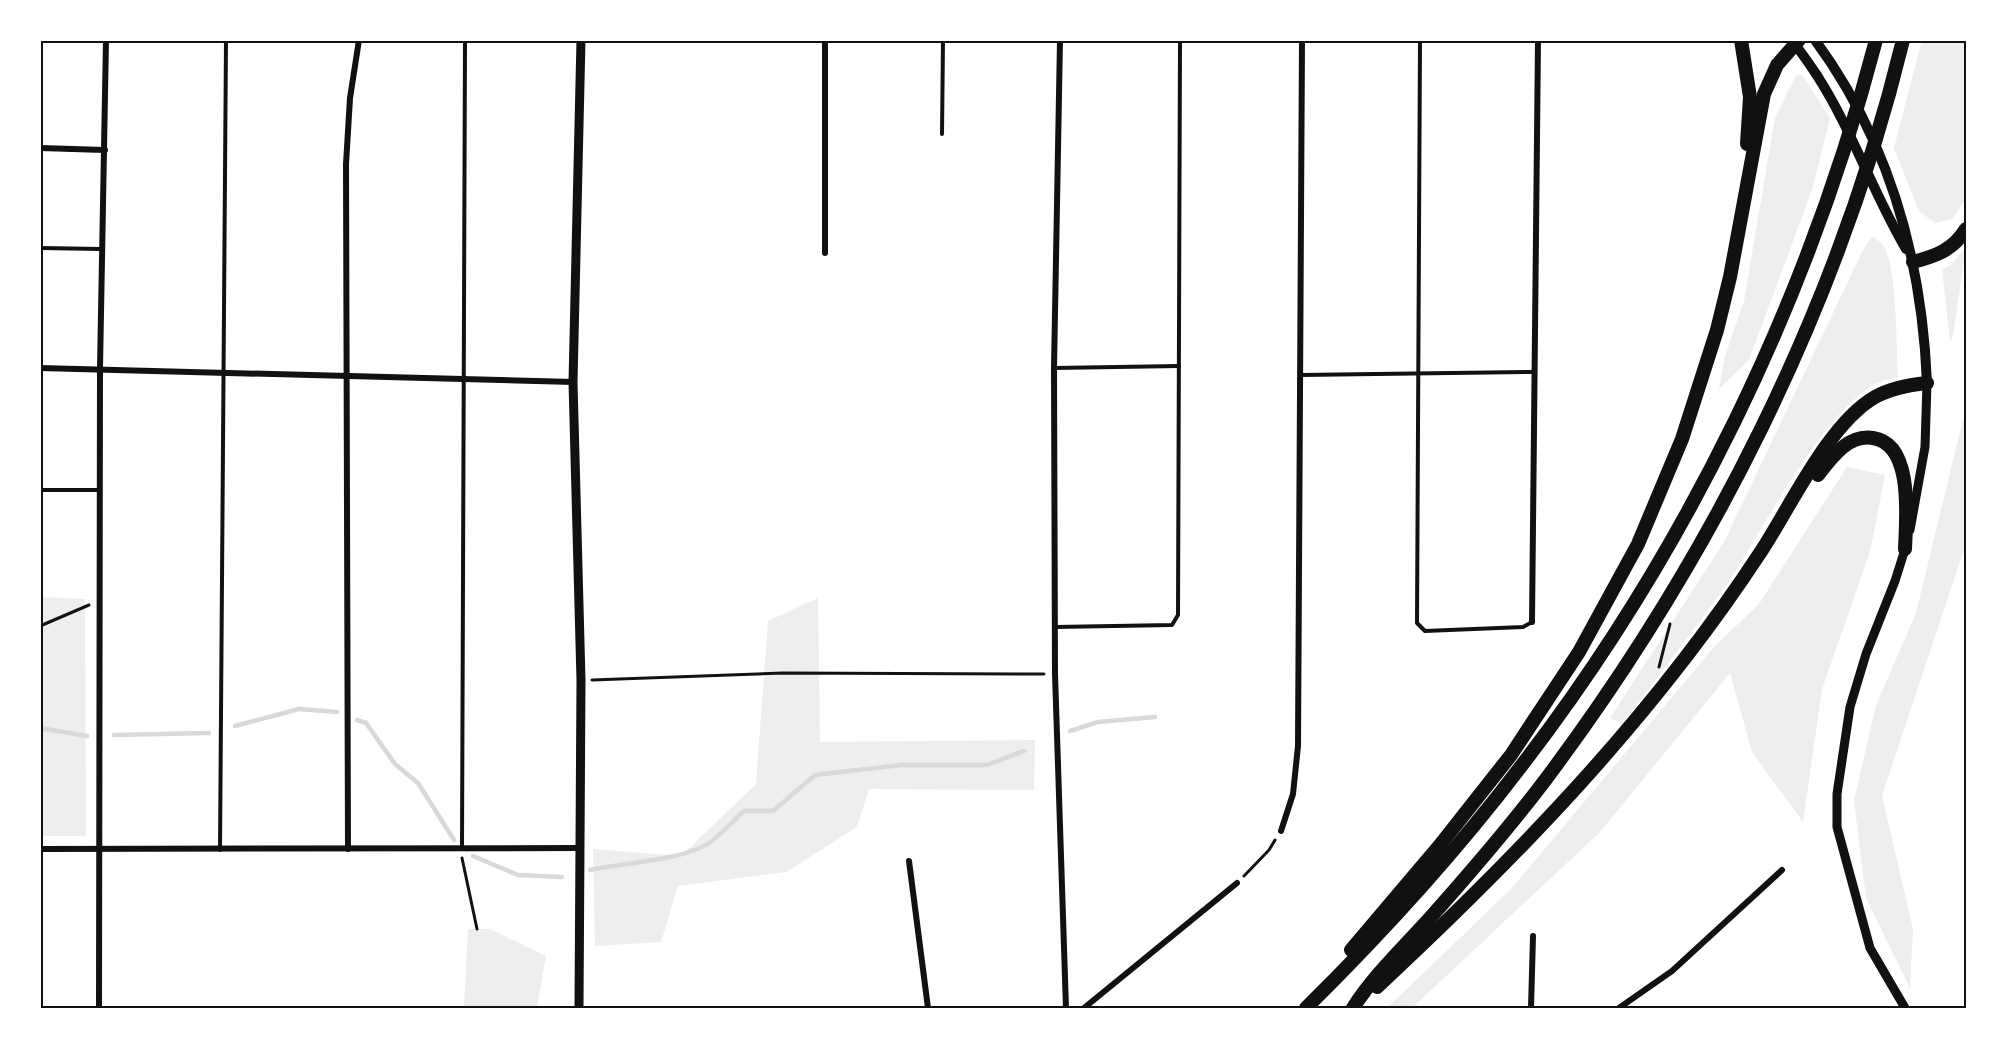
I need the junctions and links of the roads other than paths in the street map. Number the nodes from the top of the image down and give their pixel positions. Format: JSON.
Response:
{"nodes":[{"id":1,"x":106,"y":40,"type":"edge"},
{"id":2,"x":226,"y":40,"type":"edge"},
{"id":3,"x":359,"y":40,"type":"edge"},
{"id":4,"x":465,"y":40,"type":"edge"},
{"id":5,"x":581,"y":40,"type":"edge"},
{"id":6,"x":825,"y":40,"type":"edge"},
{"id":7,"x":943,"y":40,"type":"edge"},
{"id":8,"x":1060,"y":40,"type":"edge"},
{"id":9,"x":1180,"y":40,"type":"edge"},
{"id":10,"x":1302,"y":40,"type":"edge"},
{"id":11,"x":1420,"y":40,"type":"edge"},
{"id":12,"x":1538,"y":40,"type":"edge"},
{"id":13,"x":1741,"y":40,"type":"edge"},
{"id":14,"x":1815,"y":40,"type":"edge"},
{"id":15,"x":1876,"y":40,"type":"edge"},
{"id":16,"x":1903,"y":40,"type":"edge"},
{"id":17,"x":1795,"y":42,"type":"edge"},
{"id":18,"x":942,"y":134,"type":"dead end"},
{"id":19,"x":40,"y":148,"type":"edge"},
{"id":20,"x":105,"y":150,"type":"junction"},
{"id":21,"x":1749,"y":167,"type":"junction"},
{"id":22,"x":1966,"y":229,"type":"edge"},
{"id":23,"x":40,"y":248,"type":"edge"},
{"id":24,"x":103,"y":249,"type":"junction"},
{"id":25,"x":825,"y":253,"type":"dead end"},
{"id":26,"x":1913,"y":262,"type":"junction"},
{"id":27,"x":1179,"y":366,"type":"junction"},
{"id":28,"x":40,"y":368,"type":"edge"},
{"id":29,"x":100,"y":368,"type":"junction"},
{"id":30,"x":1054,"y":368,"type":"junction"},
{"id":31,"x":225,"y":372,"type":"junction"},
{"id":32,"x":1533,"y":372,"type":"junction"},
{"id":33,"x":1417,"y":373,"type":"junction"},
{"id":34,"x":346,"y":375,"type":"junction"},
{"id":35,"x":1300,"y":375,"type":"junction"},
{"id":36,"x":462,"y":378,"type":"junction"},
{"id":37,"x":573,"y":382,"type":"junction"},
{"id":38,"x":1927,"y":383,"type":"junction"},
{"id":39,"x":40,"y":490,"type":"edge"},
{"id":40,"x":101,"y":490,"type":"junction"},
{"id":41,"x":1778,"y":526,"type":"junction"},
{"id":42,"x":1905,"y":549,"type":"junction"},
{"id":43,"x":1532,"y":622,"type":"joint"},
{"id":44,"x":1055,"y":627,"type":"junction"},
{"id":45,"x":1281,"y":831,"type":"road end"},
{"id":46,"x":462,"y":848,"type":"junction"},
{"id":47,"x":580,"y":848,"type":"junction"},
{"id":48,"x":40,"y":849,"type":"edge"},
{"id":49,"x":348,"y":849,"type":"junction"},
{"id":50,"x":100,"y":850,"type":"junction"},
{"id":51,"x":220,"y":850,"type":"junction"},
{"id":52,"x":909,"y":861,"type":"dead end"},
{"id":53,"x":1782,"y":870,"type":"dead end"},
{"id":54,"x":1237,"y":883,"type":"road end"},
{"id":55,"x":1533,"y":936,"type":"dead end"},
{"id":56,"x":99,"y":1008,"type":"edge"},
{"id":57,"x":579,"y":1008,"type":"edge"},
{"id":58,"x":928,"y":1008,"type":"edge"},
{"id":59,"x":1066,"y":1008,"type":"edge"},
{"id":60,"x":1084,"y":1008,"type":"edge"},
{"id":61,"x":1304,"y":1008,"type":"edge"},
{"id":62,"x":1353,"y":1008,"type":"edge"},
{"id":63,"x":1531,"y":1008,"type":"edge"},
{"id":64,"x":1619,"y":1008,"type":"edge"},
{"id":65,"x":1905,"y":1008,"type":"edge"}],
"edges":[{"from":1,"to":20,"type":"street"},
{"from":2,"to":31,"type":"lane"},
{"from":3,"to":34,"type":"street"},
{"from":4,"to":36,"type":"lane"},
{"from":5,"to":37,"type":"street"},
{"from":6,"to":25,"type":"street"},
{"from":7,"to":18,"type":"lane"},
{"from":8,"to":30,"type":"street"},
{"from":9,"to":27,"type":"lane"},
{"from":10,"to":35,"type":"street"},
{"from":11,"to":33,"type":"lane"},
{"from":12,"to":32,"type":"street"},
{"from":13,"to":21,"type":"highway"},
{"from":14,"to":26,"type":"main road"},
{"from":15,"to":61,"type":"highway"},
{"from":16,"to":62,"type":"highway"},
{"from":17,"to":21,"type":"highway"},
{"from":17,"to":26,"type":"main road"},
{"from":19,"to":20,"type":"street"},
{"from":20,"to":24,"type":"street"},
{"from":21,"to":61,"type":"highway"},
{"from":22,"to":26,"type":"highway"},
{"from":23,"to":24,"type":"lane"},
{"from":24,"to":29,"type":"street"},
{"from":26,"to":38,"type":"main road"},
{"from":27,"to":30,"type":"lane"},
{"from":27,"to":44,"type":"lane"},
{"from":28,"to":29,"type":"street"},
{"from":29,"to":31,"type":"street"},
{"from":29,"to":40,"type":"street"},
{"from":30,"to":44,"type":"street"},
{"from":31,"to":34,"type":"street"},
{"from":31,"to":51,"type":"lane"},
{"from":32,"to":33,"type":"lane"},
{"from":32,"to":43,"type":"street"},
{"from":33,"to":35,"type":"lane"},
{"from":33,"to":43,"type":"lane"},
{"from":34,"to":36,"type":"street"},
{"from":34,"to":49,"type":"street"},
{"from":35,"to":45,"type":"street"},
{"from":36,"to":37,"type":"street"},
{"from":36,"to":46,"type":"lane"},
{"from":37,"to":47,"type":"street"},
{"from":38,"to":41,"type":"highway"},
{"from":38,"to":42,"type":"street"},
{"from":39,"to":40,"type":"lane"},
{"from":40,"to":50,"type":"street"},
{"from":41,"to":42,"type":"highway"},
{"from":41,"to":62,"type":"highway"},
{"from":42,"to":65,"type":"street"},
{"from":44,"to":59,"type":"street"},
{"from":46,"to":47,"type":"street"},
{"from":46,"to":49,"type":"street"},
{"from":47,"to":57,"type":"street"},
{"from":48,"to":50,"type":"street"},
{"from":49,"to":51,"type":"street"},
{"from":50,"to":51,"type":"street"},
{"from":50,"to":56,"type":"street"},
{"from":52,"to":58,"type":"street"},
{"from":53,"to":64,"type":"street"},
{"from":54,"to":60,"type":"street"},
{"from":55,"to":63,"type":"street"}]}
